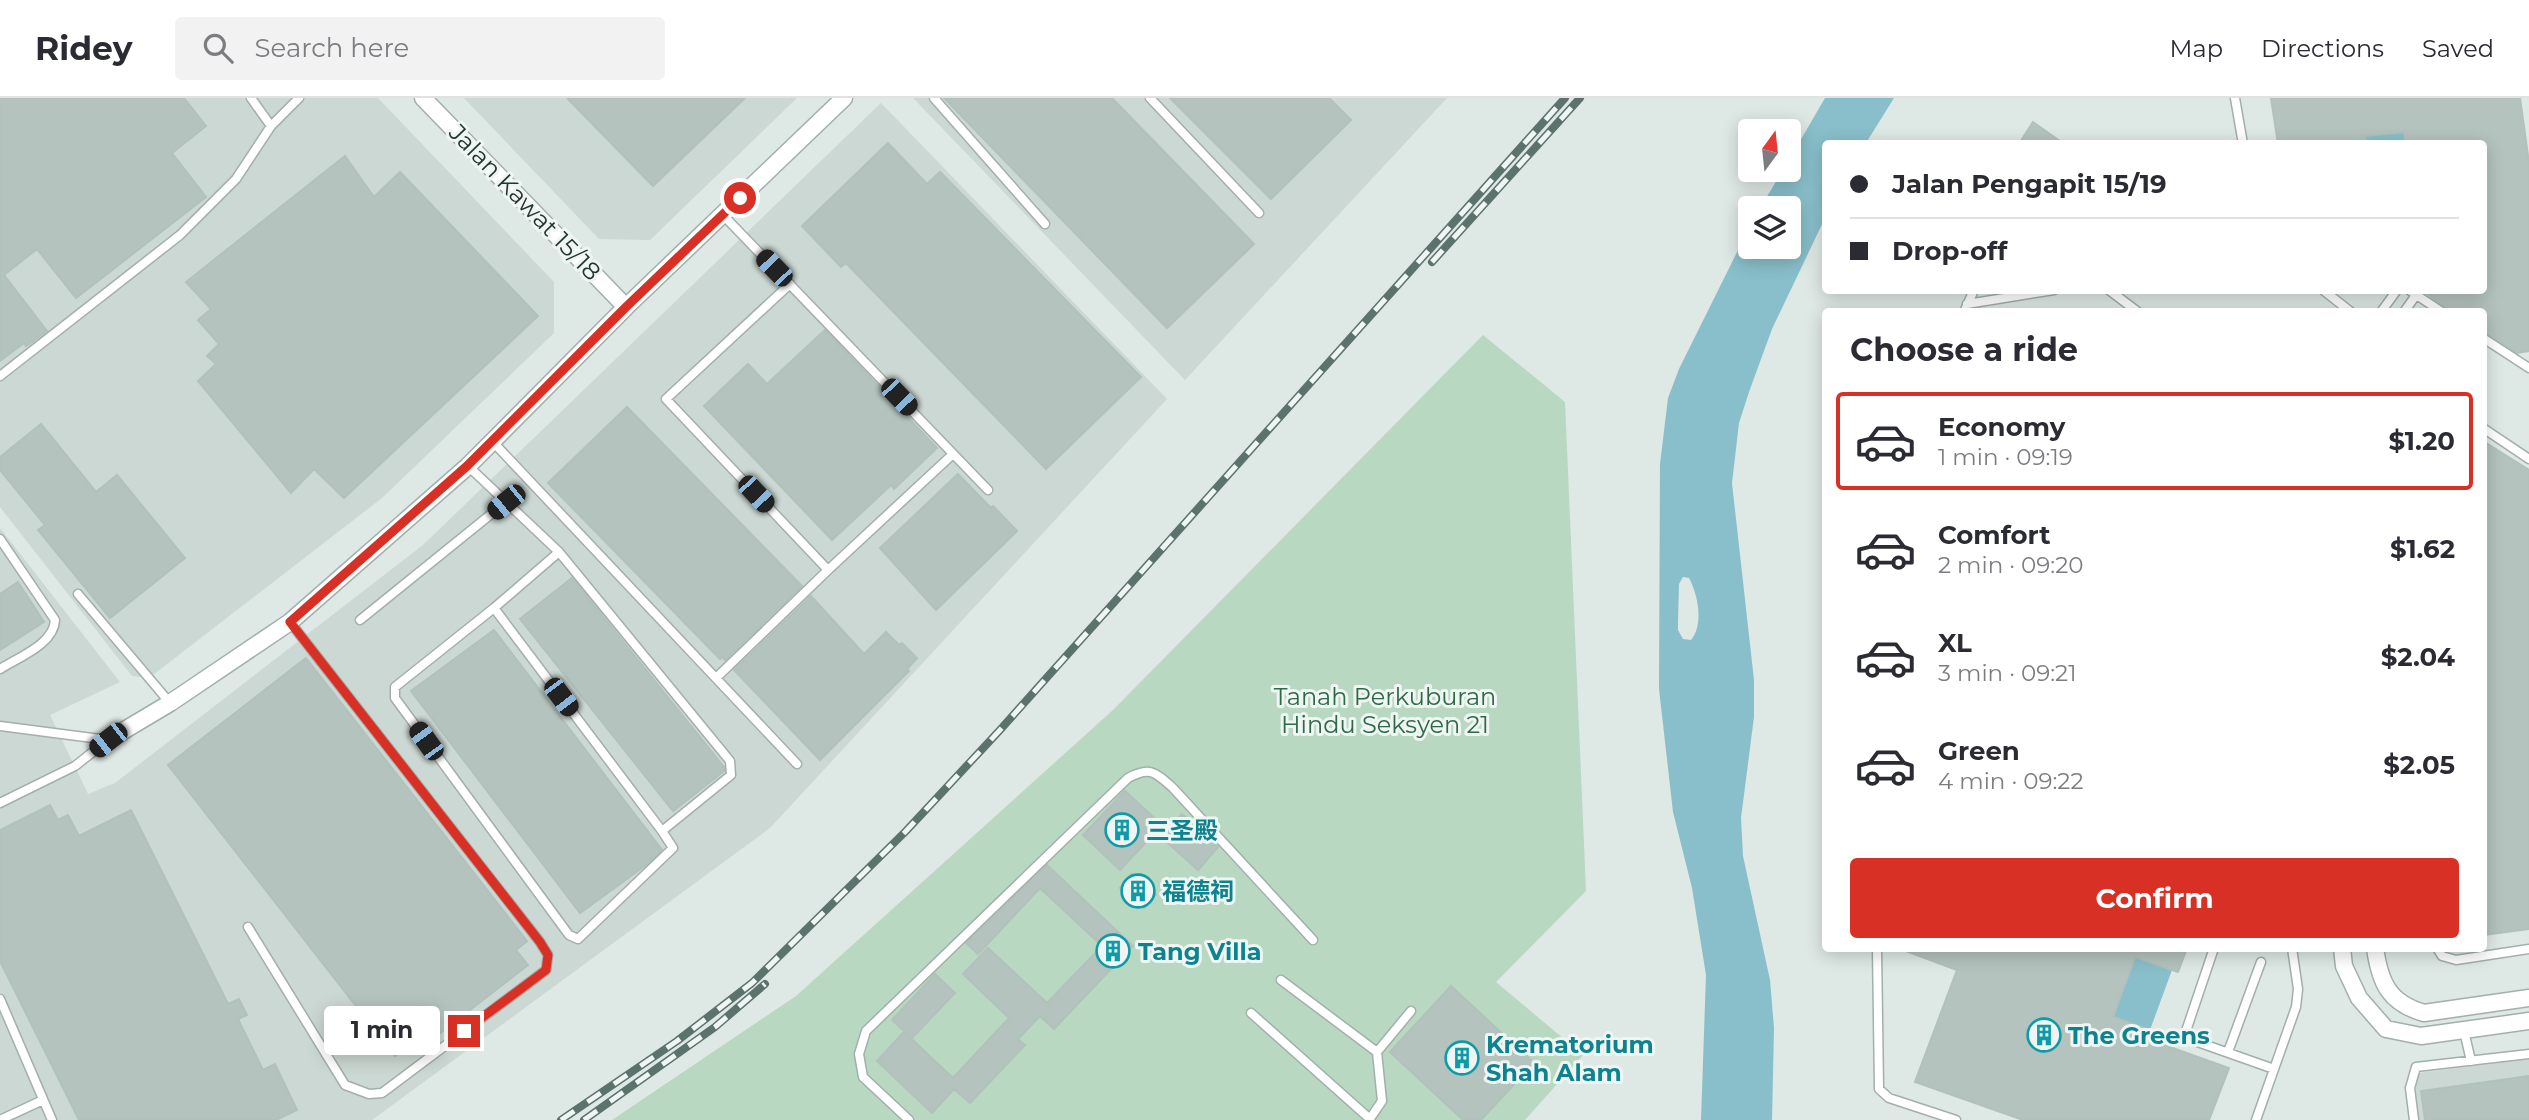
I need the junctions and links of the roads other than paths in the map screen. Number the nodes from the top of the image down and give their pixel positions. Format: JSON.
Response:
{"nodes":[{"id":1,"x":251,"y":98,"type":"edge"},
{"id":2,"x":299,"y":98,"type":"edge"},
{"id":3,"x":423,"y":98,"type":"edge"},
{"id":4,"x":844,"y":98,"type":"edge"},
{"id":5,"x":934,"y":98,"type":"edge"},
{"id":6,"x":1150,"y":98,"type":"edge"},
{"id":7,"x":2235,"y":98,"type":"edge"},
{"id":8,"x":271,"y":125,"type":"junction"},
{"id":9,"x":2242,"y":140,"type":"edge"},
{"id":10,"x":1259,"y":213,"type":"dead end"},
{"id":11,"x":722,"y":215,"type":"junction"},
{"id":12,"x":1045,"y":224,"type":"dead end"},
{"id":13,"x":790,"y":284,"type":"junction"},
{"id":14,"x":2034,"y":294,"type":"edge"},
{"id":15,"x":2114,"y":294,"type":"edge"},
{"id":16,"x":2328,"y":294,"type":"edge"},
{"id":17,"x":2415,"y":294,"type":"edge"},
{"id":18,"x":626,"y":307,"type":"junction"},
{"id":19,"x":1965,"y":308,"type":"edge"},
{"id":20,"x":2133,"y":308,"type":"edge"},
{"id":21,"x":2346,"y":308,"type":"edge"},
{"id":22,"x":2436,"y":308,"type":"edge"},
{"id":23,"x":2487,"y":341,"type":"edge"},
{"id":24,"x":2529,"y":368,"type":"edge"},
{"id":25,"x":0,"y":376,"type":"edge"},
{"id":26,"x":2487,"y":431,"type":"edge"},
{"id":27,"x":492,"y":441,"type":"junction"},
{"id":28,"x":953,"y":454,"type":"junction"},
{"id":29,"x":2529,"y":459,"type":"edge"},
{"id":30,"x":467,"y":466,"type":"junction"},
{"id":31,"x":988,"y":489,"type":"dead end"},
{"id":32,"x":506,"y":502,"type":"junction"},
{"id":33,"x":0,"y":539,"type":"edge"},
{"id":34,"x":559,"y":552,"type":"junction"},
{"id":35,"x":828,"y":570,"type":"junction"},
{"id":36,"x":78,"y":594,"type":"dead end"},
{"id":37,"x":494,"y":608,"type":"junction"},
{"id":38,"x":360,"y":620,"type":"dead end"},
{"id":39,"x":290,"y":622,"type":"junction"},
{"id":40,"x":0,"y":669,"type":"edge"},
{"id":41,"x":716,"y":678,"type":"junction"},
{"id":42,"x":170,"y":703,"type":"junction"},
{"id":43,"x":0,"y":726,"type":"edge"},
{"id":44,"x":108,"y":740,"type":"junction"},
{"id":45,"x":797,"y":764,"type":"dead end"},
{"id":46,"x":0,"y":803,"type":"edge"},
{"id":47,"x":662,"y":831,"type":"junction"},
{"id":48,"x":248,"y":927,"type":"dead end"},
{"id":49,"x":1313,"y":940,"type":"dead end"},
{"id":50,"x":2529,"y":949,"type":"edge"},
{"id":51,"x":1877,"y":952,"type":"edge"},
{"id":52,"x":2213,"y":952,"type":"edge"},
{"id":53,"x":2293,"y":952,"type":"edge"},
{"id":54,"x":2342,"y":952,"type":"edge"},
{"id":55,"x":2376,"y":952,"type":"edge"},
{"id":56,"x":2440,"y":952,"type":"edge"},
{"id":57,"x":2261,"y":962,"type":"dead end"},
{"id":58,"x":1281,"y":980,"type":"dead end"},
{"id":59,"x":2529,"y":998,"type":"edge"},
{"id":60,"x":0,"y":999,"type":"edge"},
{"id":61,"x":1411,"y":1011,"type":"dead end"},
{"id":62,"x":1251,"y":1013,"type":"dead end"},
{"id":63,"x":2529,"y":1021,"type":"edge"},
{"id":64,"x":2464,"y":1031,"type":"junction"},
{"id":65,"x":1377,"y":1052,"type":"junction"},
{"id":66,"x":2228,"y":1052,"type":"junction"},
{"id":67,"x":2529,"y":1054,"type":"edge"},
{"id":68,"x":2470,"y":1061,"type":"junction"},
{"id":69,"x":2274,"y":1069,"type":"junction"},
{"id":70,"x":43,"y":1100,"type":"junction"},
{"id":71,"x":1370,"y":1119,"type":"edge"},
{"id":72,"x":0,"y":1120,"type":"edge"},
{"id":73,"x":52,"y":1120,"type":"edge"},
{"id":74,"x":909,"y":1120,"type":"edge"},
{"id":75,"x":1956,"y":1120,"type":"edge"},
{"id":76,"x":2256,"y":1120,"type":"edge"},
{"id":77,"x":2414,"y":1120,"type":"edge"}],
"edges":[{"from":1,"to":8,"type":"lane"},
{"from":2,"to":8,"type":"lane"},
{"from":3,"to":18,"type":"street","name":"Jalan Kawat 15/18"},
{"from":4,"to":11,"type":"street"},
{"from":5,"to":12,"type":"lane"},
{"from":6,"to":10,"type":"lane"},
{"from":7,"to":9,"type":"lane"},
{"from":8,"to":25,"type":"lane"},
{"from":11,"to":13,"type":"lane"},
{"from":11,"to":18,"type":"street"},
{"from":13,"to":28,"type":"lane"},
{"from":13,"to":35,"type":"lane"},
{"from":14,"to":19,"type":"lane"},
{"from":15,"to":20,"type":"lane"},
{"from":16,"to":21,"type":"lane"},
{"from":17,"to":22,"type":"lane"},
{"from":18,"to":27,"type":"street"},
{"from":23,"to":24,"type":"lane"},
{"from":26,"to":29,"type":"lane"},
{"from":27,"to":30,"type":"street"},
{"from":27,"to":41,"type":"lane"},
{"from":28,"to":31,"type":"lane"},
{"from":28,"to":35,"type":"lane"},
{"from":30,"to":32,"type":"lane"},
{"from":30,"to":39,"type":"street"},
{"from":32,"to":34,"type":"lane"},
{"from":32,"to":38,"type":"lane"},
{"from":33,"to":40,"type":"lane"},
{"from":34,"to":37,"type":"lane"},
{"from":34,"to":47,"type":"lane"},
{"from":35,"to":41,"type":"lane"},
{"from":36,"to":42,"type":"lane"},
{"from":37,"to":47,"type":"lane"},
{"from":37,"to":47,"type":"lane"},
{"from":39,"to":42,"type":"street"},
{"from":39,"to":48,"type":"lane"},
{"from":41,"to":45,"type":"lane"},
{"from":42,"to":44,"type":"street"},
{"from":43,"to":44,"type":"lane"},
{"from":44,"to":46,"type":"lane"},
{"from":49,"to":74,"type":"lane"},
{"from":50,"to":56,"type":"lane"},
{"from":51,"to":75,"type":"lane"},
{"from":52,"to":66,"type":"lane"},
{"from":53,"to":69,"type":"lane"},
{"from":54,"to":64,"type":"street"},
{"from":55,"to":59,"type":"street"},
{"from":57,"to":66,"type":"lane"},
{"from":58,"to":65,"type":"lane"},
{"from":60,"to":70,"type":"lane"},
{"from":61,"to":65,"type":"lane"},
{"from":62,"to":71,"type":"lane"},
{"from":63,"to":64,"type":"street"},
{"from":64,"to":68,"type":"lane"},
{"from":65,"to":71,"type":"lane"},
{"from":66,"to":69,"type":"lane"},
{"from":67,"to":68,"type":"lane"},
{"from":68,"to":77,"type":"lane"},
{"from":69,"to":76,"type":"lane"},
{"from":70,"to":72,"type":"lane"},
{"from":70,"to":73,"type":"lane"}]}
